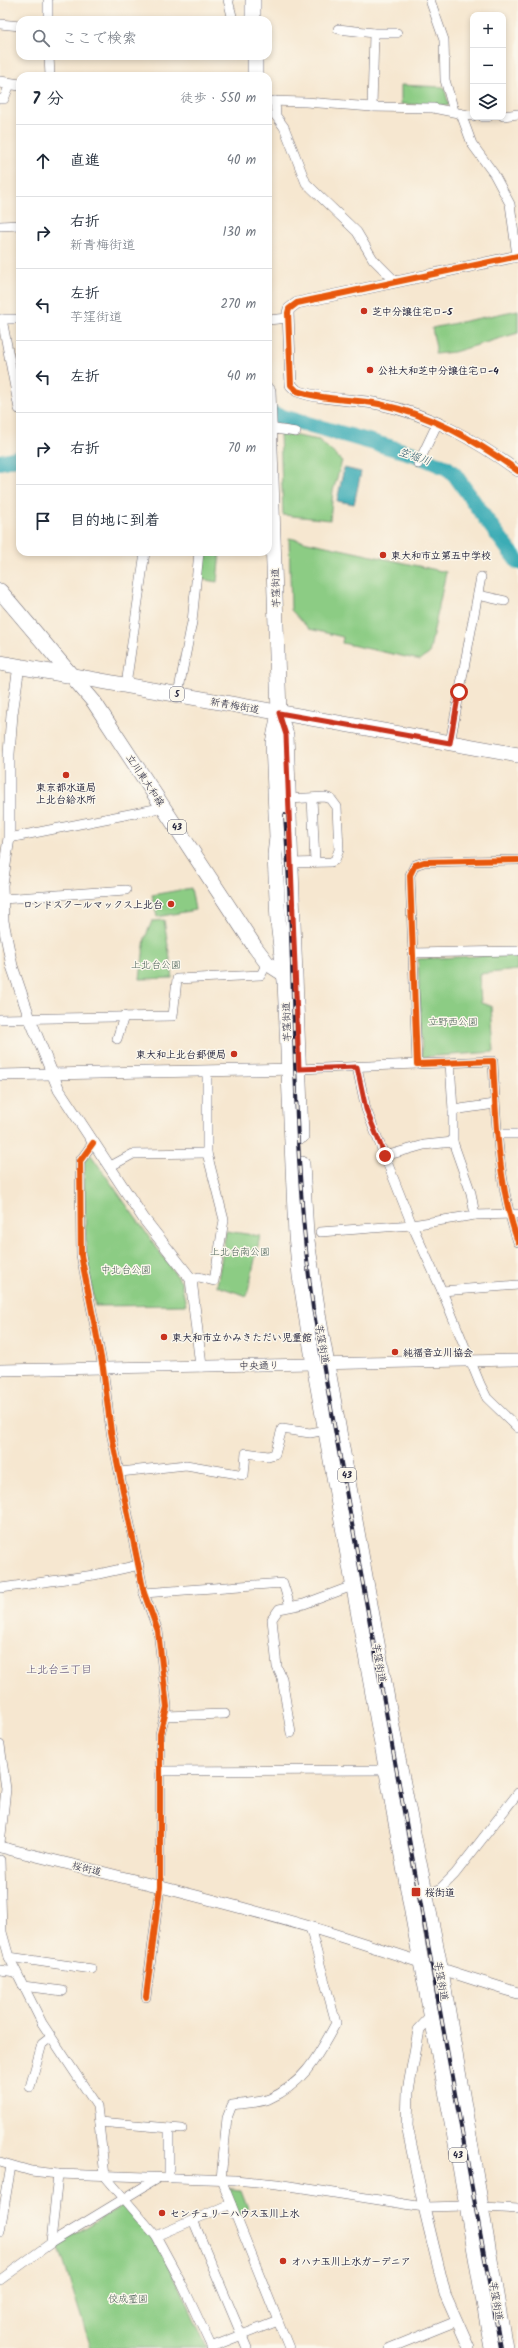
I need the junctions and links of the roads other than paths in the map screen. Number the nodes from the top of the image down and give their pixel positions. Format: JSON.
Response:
{"nodes":[{"id":1,"x":48,"y":0,"type":"edge"},
{"id":2,"x":228,"y":0,"type":"edge"},
{"id":3,"x":253,"y":0,"type":"edge"},
{"id":4,"x":430,"y":0,"type":"edge"},
{"id":5,"x":48,"y":16,"type":"edge"},
{"id":6,"x":232,"y":16,"type":"edge"},
{"id":7,"x":253,"y":16,"type":"edge"},
{"id":8,"x":0,"y":24,"type":"edge"},
{"id":9,"x":16,"y":26,"type":"edge"},
{"id":10,"x":338,"y":29,"type":"dead end"},
{"id":11,"x":374,"y":33,"type":"junction"},
{"id":12,"x":397,"y":33,"type":"dead end"},
{"id":13,"x":50,"y":60,"type":"edge"},
{"id":14,"x":255,"y":60,"type":"edge"},
{"id":15,"x":50,"y":72,"type":"edge"},
{"id":16,"x":255,"y":72,"type":"edge"},
{"id":17,"x":10,"y":84,"type":"edge"},
{"id":18,"x":0,"y":99,"type":"edge"},
{"id":19,"x":272,"y":101,"type":"edge"},
{"id":20,"x":272,"y":104,"type":"edge"},
{"id":21,"x":372,"y":107,"type":"junction"},
{"id":22,"x":457,"y":113,"type":"junction"},
{"id":23,"x":518,"y":114,"type":"edge"},
{"id":24,"x":470,"y":115,"type":"edge"},
{"id":25,"x":506,"y":116,"type":"edge"},
{"id":26,"x":16,"y":225,"type":"edge"},
{"id":27,"x":0,"y":226,"type":"edge"},
{"id":28,"x":518,"y":256,"type":"edge"},
{"id":29,"x":396,"y":282,"type":"junction"},
{"id":30,"x":288,"y":318,"type":"junction"},
{"id":31,"x":1,"y":319,"type":"edge"},
{"id":32,"x":16,"y":319,"type":"edge"},
{"id":33,"x":272,"y":320,"type":"edge"},
{"id":34,"x":4,"y":353,"type":"edge"},
{"id":35,"x":16,"y":392,"type":"edge"},
{"id":36,"x":438,"y":422,"type":"junction"},
{"id":37,"x":272,"y":426,"type":"edge"},
{"id":38,"x":296,"y":432,"type":"dead end"},
{"id":39,"x":418,"y":464,"type":"dead end"},
{"id":40,"x":518,"y":472,"type":"edge"},
{"id":41,"x":272,"y":511,"type":"edge"},
{"id":42,"x":144,"y":556,"type":"edge"},
{"id":43,"x":198,"y":556,"type":"edge"},
{"id":44,"x":481,"y":577,"type":"dead end"},
{"id":45,"x":0,"y":591,"type":"edge"},
{"id":46,"x":478,"y":595,"type":"junction"},
{"id":47,"x":505,"y":601,"type":"dead end"},
{"id":48,"x":0,"y":663,"type":"edge"},
{"id":49,"x":19,"y":666,"type":"junction"},
{"id":50,"x":74,"y":676,"type":"junction"},
{"id":51,"x":110,"y":682,"type":"junction"},
{"id":52,"x":126,"y":685,"type":"junction"},
{"id":53,"x":178,"y":694,"type":"junction"},
{"id":54,"x":96,"y":705,"type":"junction"},
{"id":55,"x":279,"y":713,"type":"junction"},
{"id":56,"x":450,"y":743,"type":"junction"},
{"id":57,"x":4,"y":754,"type":"edge"},
{"id":58,"x":518,"y":755,"type":"edge"},
{"id":59,"x":312,"y":798,"type":"junction"},
{"id":60,"x":288,"y":799,"type":"junction"},
{"id":61,"x":164,"y":808,"type":"junction"},
{"id":62,"x":276,"y":816,"type":"junction"},
{"id":63,"x":9,"y":838,"type":"junction"},
{"id":64,"x":518,"y":860,"type":"edge"},
{"id":65,"x":315,"y":862,"type":"junction"},
{"id":66,"x":291,"y":863,"type":"junction"},
{"id":67,"x":1,"y":885,"type":"edge"},
{"id":68,"x":126,"y":890,"type":"dead end"},
{"id":69,"x":2,"y":899,"type":"junction"},
{"id":70,"x":518,"y":951,"type":"edge"},
{"id":71,"x":412,"y":953,"type":"junction"},
{"id":72,"x":267,"y":963,"type":"junction"},
{"id":73,"x":289,"y":974,"type":"junction"},
{"id":74,"x":124,"y":1016,"type":"junction"},
{"id":75,"x":0,"y":1019,"type":"edge"},
{"id":76,"x":30,"y":1019,"type":"junction"},
{"id":77,"x":117,"y":1039,"type":"dead end"},
{"id":78,"x":450,"y":1063,"type":"junction"},
{"id":79,"x":417,"y":1064,"type":"junction"},
{"id":80,"x":357,"y":1067,"type":"junction"},
{"id":81,"x":293,"y":1069,"type":"junction"},
{"id":82,"x":207,"y":1071,"type":"junction"},
{"id":83,"x":52,"y":1074,"type":"junction"},
{"id":84,"x":0,"y":1075,"type":"edge"},
{"id":85,"x":495,"y":1104,"type":"junction"},
{"id":86,"x":453,"y":1110,"type":"junction"},
{"id":87,"x":498,"y":1134,"type":"junction"},
{"id":88,"x":518,"y":1134,"type":"edge"},
{"id":89,"x":453,"y":1142,"type":"junction"},
{"id":90,"x":92,"y":1143,"type":"junction"},
{"id":91,"x":207,"y":1153,"type":"junction"},
{"id":92,"x":385,"y":1156,"type":"junction"},
{"id":93,"x":109,"y":1167,"type":"junction"},
{"id":94,"x":508,"y":1214,"type":"junction"},
{"id":95,"x":518,"y":1214,"type":"edge"},
{"id":96,"x":475,"y":1215,"type":"junction"},
{"id":97,"x":412,"y":1225,"type":"junction"},
{"id":98,"x":320,"y":1232,"type":"dead end"},
{"id":99,"x":518,"y":1242,"type":"edge"},
{"id":100,"x":191,"y":1279,"type":"junction"},
{"id":101,"x":518,"y":1285,"type":"edge"},
{"id":102,"x":442,"y":1291,"type":"junction"},
{"id":103,"x":518,"y":1360,"type":"edge"},
{"id":104,"x":471,"y":1361,"type":"junction"},
{"id":105,"x":320,"y":1365,"type":"junction"},
{"id":106,"x":200,"y":1366,"type":"junction"},
{"id":107,"x":102,"y":1368,"type":"junction"},
{"id":108,"x":0,"y":1370,"type":"edge"},
{"id":109,"x":518,"y":1428,"type":"edge"},
{"id":110,"x":326,"y":1430,"type":"junction"},
{"id":111,"x":120,"y":1472,"type":"junction"},
{"id":112,"x":139,"y":1565,"type":"junction"},
{"id":113,"x":355,"y":1585,"type":"junction"},
{"id":114,"x":1,"y":1588,"type":"edge"},
{"id":115,"x":144,"y":1593,"type":"junction"},
{"id":116,"x":290,"y":1606,"type":"junction"},
{"id":117,"x":225,"y":1714,"type":"dead end"},
{"id":118,"x":165,"y":1716,"type":"junction"},
{"id":119,"x":291,"y":1733,"type":"dead end"},
{"id":120,"x":0,"y":1745,"type":"edge"},
{"id":121,"x":388,"y":1770,"type":"junction"},
{"id":122,"x":160,"y":1771,"type":"junction"},
{"id":123,"x":518,"y":1793,"type":"edge"},
{"id":124,"x":0,"y":1845,"type":"edge"},
{"id":125,"x":0,"y":1860,"type":"edge"},
{"id":126,"x":160,"y":1887,"type":"junction"},
{"id":127,"x":425,"y":1895,"type":"junction"},
{"id":128,"x":310,"y":1927,"type":"junction"},
{"id":129,"x":9,"y":1957,"type":"junction"},
{"id":130,"x":421,"y":1962,"type":"junction"},
{"id":131,"x":92,"y":1969,"type":"dead end"},
{"id":132,"x":0,"y":1970,"type":"edge"},
{"id":133,"x":441,"y":1970,"type":"junction"},
{"id":134,"x":16,"y":1972,"type":"junction"},
{"id":135,"x":23,"y":1986,"type":"junction"},
{"id":136,"x":64,"y":1990,"type":"dead end"},
{"id":137,"x":518,"y":1993,"type":"edge"},
{"id":138,"x":146,"y":1997,"type":"dead end"},
{"id":139,"x":432,"y":2016,"type":"junction"},
{"id":140,"x":51,"y":2037,"type":"junction"},
{"id":141,"x":30,"y":2087,"type":"dead end"},
{"id":142,"x":99,"y":2122,"type":"junction"},
{"id":143,"x":169,"y":2128,"type":"junction"},
{"id":144,"x":182,"y":2129,"type":"dead end"},
{"id":145,"x":0,"y":2162,"type":"edge"},
{"id":146,"x":11,"y":2166,"type":"junction"},
{"id":147,"x":58,"y":2174,"type":"junction"},
{"id":148,"x":105,"y":2176,"type":"junction"},
{"id":149,"x":158,"y":2178,"type":"junction"},
{"id":150,"x":169,"y":2178,"type":"junction"},
{"id":151,"x":221,"y":2179,"type":"junction"},
{"id":152,"x":124,"y":2199,"type":"junction"},
{"id":153,"x":231,"y":2204,"type":"junction"},
{"id":154,"x":424,"y":2206,"type":"junction"},
{"id":155,"x":473,"y":2207,"type":"junction"},
{"id":156,"x":518,"y":2209,"type":"edge"},
{"id":157,"x":193,"y":2220,"type":"junction"},
{"id":158,"x":0,"y":2231,"type":"edge"},
{"id":159,"x":156,"y":2236,"type":"junction"},
{"id":160,"x":51,"y":2242,"type":"junction"},
{"id":161,"x":0,"y":2280,"type":"edge"},
{"id":162,"x":278,"y":2321,"type":"junction"},
{"id":163,"x":457,"y":2321,"type":"junction"},
{"id":164,"x":242,"y":2335,"type":"junction"},
{"id":165,"x":212,"y":2348,"type":"edge"},
{"id":166,"x":247,"y":2348,"type":"edge"},
{"id":167,"x":289,"y":2348,"type":"edge"},
{"id":168,"x":390,"y":2348,"type":"edge"},
{"id":169,"x":469,"y":2348,"type":"edge"},
{"id":170,"x":492,"y":2348,"type":"edge"},
{"id":171,"x":505,"y":2348,"type":"edge"}],
"edges":[{"from":1,"to":5,"type":"street"},
{"from":2,"to":6,"type":"street"},
{"from":3,"to":7,"type":"main road"},
{"from":4,"to":22,"type":"street"},
{"from":8,"to":9,"type":"street"},
{"from":10,"to":11,"type":"street"},
{"from":11,"to":12,"type":"street"},
{"from":11,"to":21,"type":"street"},
{"from":13,"to":15,"type":"street"},
{"from":14,"to":16,"type":"main road"},
{"from":17,"to":18,"type":"street"},
{"from":19,"to":21,"type":"street"},
{"from":20,"to":29,"type":"street"},
{"from":21,"to":22,"type":"street"},
{"from":22,"to":24,"type":"street"},
{"from":22,"to":28,"type":"street"},
{"from":23,"to":25,"type":"street"},
{"from":26,"to":27,"type":"street"},
{"from":28,"to":29,"type":"street"},
{"from":29,"to":30,"type":"street"},
{"from":30,"to":33,"type":"street"},
{"from":30,"to":36,"type":"street"},
{"from":31,"to":32,"type":"street"},
{"from":31,"to":34,"type":"street"},
{"from":34,"to":35,"type":"street"},
{"from":36,"to":39,"type":"street"},
{"from":36,"to":40,"type":"street"},
{"from":37,"to":38,"type":"street"},
{"from":41,"to":55,"type":"main road","name":"芋窪街道","number":"43"},
{"from":42,"to":52,"type":"street"},
{"from":43,"to":53,"type":"street"},
{"from":44,"to":46,"type":"street"},
{"from":45,"to":50,"type":"main road","name":"立川東大和線","number":"43"},
{"from":46,"to":47,"type":"street"},
{"from":46,"to":56,"type":"street"},
{"from":48,"to":49,"type":"main road","name":"新青梅街道","number":"5"},
{"from":49,"to":50,"type":"main road","name":"新青梅街道","number":"5"},
{"from":49,"to":57,"type":"street"},
{"from":50,"to":51,"type":"main road","name":"新青梅街道","number":"5"},
{"from":50,"to":54,"type":"main road","name":"立川東大和線","number":"43"},
{"from":51,"to":52,"type":"main road","name":"新青梅街道","number":"5"},
{"from":51,"to":54,"type":"main road"},
{"from":52,"to":53,"type":"main road","name":"新青梅街道","number":"5"},
{"from":53,"to":55,"type":"main road","name":"新青梅街道","number":"5"},
{"from":54,"to":61,"type":"main road","name":"立川東大和線","number":"43"},
{"from":55,"to":56,"type":"main road","name":"新青梅街道","number":"5"},
{"from":55,"to":60,"type":"main road","name":"芋窪街道","number":"43"},
{"from":55,"to":62,"type":"main road","name":"芋窪街道","number":"43"},
{"from":56,"to":58,"type":"main road","name":"新青梅街道","number":"5"},
{"from":57,"to":63,"type":"street"},
{"from":59,"to":60,"type":"street"},
{"from":59,"to":65,"type":"street"},
{"from":59,"to":65,"type":"street"},
{"from":60,"to":62,"type":"street"},
{"from":60,"to":66,"type":"main road","name":"芋窪街道","number":"43"},
{"from":61,"to":63,"type":"street"},
{"from":61,"to":72,"type":"main road","name":"立川東大和線","number":"43"},
{"from":62,"to":73,"type":"main road","name":"芋窪街道","number":"43"},
{"from":63,"to":67,"type":"street"},
{"from":64,"to":71,"type":"street"},
{"from":65,"to":66,"type":"street"},
{"from":66,"to":73,"type":"main road","name":"芋窪街道","number":"43"},
{"from":67,"to":69,"type":"street"},
{"from":68,"to":69,"type":"street"},
{"from":69,"to":76,"type":"street"},
{"from":70,"to":71,"type":"street"},
{"from":71,"to":79,"type":"street"},
{"from":72,"to":73,"type":"main road","name":"立川東大和線","number":"43"},
{"from":72,"to":74,"type":"street"},
{"from":73,"to":81,"type":"main road","name":"芋窪街道","number":"43"},
{"from":74,"to":76,"type":"street"},
{"from":74,"to":77,"type":"street"},
{"from":75,"to":76,"type":"street"},
{"from":76,"to":83,"type":"street"},
{"from":78,"to":79,"type":"street"},
{"from":78,"to":85,"type":"street"},
{"from":78,"to":86,"type":"street"},
{"from":79,"to":80,"type":"street"},
{"from":80,"to":81,"type":"street"},
{"from":80,"to":92,"type":"street"},
{"from":81,"to":82,"type":"street"},
{"from":81,"to":105,"type":"main road","name":"芋窪街道","number":"43"},
{"from":82,"to":83,"type":"street"},
{"from":82,"to":91,"type":"street"},
{"from":83,"to":84,"type":"street"},
{"from":83,"to":90,"type":"street"},
{"from":85,"to":86,"type":"street"},
{"from":85,"to":87,"type":"street"},
{"from":86,"to":89,"type":"street"},
{"from":87,"to":88,"type":"street"},
{"from":87,"to":94,"type":"street"},
{"from":89,"to":92,"type":"street"},
{"from":89,"to":96,"type":"street"},
{"from":90,"to":93,"type":"street"},
{"from":90,"to":107,"type":"street"},
{"from":91,"to":93,"type":"street"},
{"from":91,"to":100,"type":"street"},
{"from":92,"to":97,"type":"street"},
{"from":93,"to":100,"type":"street"},
{"from":94,"to":95,"type":"street"},
{"from":94,"to":96,"type":"street"},
{"from":94,"to":99,"type":"street"},
{"from":96,"to":97,"type":"street"},
{"from":97,"to":98,"type":"street"},
{"from":97,"to":102,"type":"street"},
{"from":100,"to":106,"type":"street"},
{"from":101,"to":102,"type":"street"},
{"from":102,"to":104,"type":"street"},
{"from":103,"to":104,"type":"street","name":"中央通り"},
{"from":104,"to":105,"type":"street","name":"中央通り"},
{"from":104,"to":109,"type":"street"},
{"from":105,"to":106,"type":"street","name":"中央通り"},
{"from":105,"to":110,"type":"main road","name":"芋窪街道","number":"43"},
{"from":105,"to":127,"type":"main road","name":"芋窪街道","number":"43"},
{"from":106,"to":107,"type":"street","name":"中央通り"},
{"from":107,"to":108,"type":"street","name":"中央通り"},
{"from":107,"to":111,"type":"street"},
{"from":110,"to":111,"type":"street"},
{"from":110,"to":113,"type":"main road","name":"芋窪街道","number":"43"},
{"from":111,"to":112,"type":"street"},
{"from":112,"to":114,"type":"street"},
{"from":112,"to":115,"type":"street"},
{"from":113,"to":116,"type":"street"},
{"from":113,"to":121,"type":"main road","name":"芋窪街道","number":"43"},
{"from":115,"to":116,"type":"street"},
{"from":115,"to":118,"type":"street"},
{"from":116,"to":119,"type":"street"},
{"from":117,"to":118,"type":"street"},
{"from":118,"to":122,"type":"street"},
{"from":120,"to":124,"type":"street"},
{"from":121,"to":122,"type":"street"},
{"from":121,"to":130,"type":"main road","name":"芋窪街道","number":"43"},
{"from":122,"to":126,"type":"street"},
{"from":123,"to":127,"type":"street"},
{"from":124,"to":126,"type":"street","name":"桜街道"},
{"from":125,"to":129,"type":"street"},
{"from":126,"to":128,"type":"street","name":"桜街道"},
{"from":126,"to":138,"type":"street"},
{"from":127,"to":133,"type":"main road","name":"芋窪街道","number":"43"},
{"from":128,"to":130,"type":"street","name":"桜街道"},
{"from":128,"to":151,"type":"street"},
{"from":129,"to":131,"type":"street"},
{"from":129,"to":134,"type":"street"},
{"from":130,"to":133,"type":"street","name":"桜街道"},
{"from":130,"to":139,"type":"main road","name":"芋窪街道","number":"43"},
{"from":132,"to":134,"type":"street"},
{"from":133,"to":137,"type":"street","name":"桜街道"},
{"from":133,"to":155,"type":"main road","name":"芋窪街道","number":"43"},
{"from":134,"to":135,"type":"street"},
{"from":135,"to":136,"type":"street"},
{"from":135,"to":140,"type":"street"},
{"from":139,"to":154,"type":"street"},
{"from":139,"to":155,"type":"main road","name":"芋窪街道","number":"43"},
{"from":140,"to":141,"type":"street"},
{"from":140,"to":142,"type":"street"},
{"from":142,"to":143,"type":"street"},
{"from":142,"to":148,"type":"street"},
{"from":143,"to":144,"type":"street"},
{"from":143,"to":150,"type":"street"},
{"from":145,"to":146,"type":"street"},
{"from":146,"to":147,"type":"street"},
{"from":146,"to":158,"type":"street"},
{"from":147,"to":148,"type":"street"},
{"from":147,"to":160,"type":"street"},
{"from":148,"to":149,"type":"street"},
{"from":148,"to":152,"type":"street"},
{"from":149,"to":150,"type":"street"},
{"from":149,"to":152,"type":"street"},
{"from":150,"to":151,"type":"street"},
{"from":151,"to":153,"type":"street"},
{"from":151,"to":154,"type":"street"},
{"from":152,"to":159,"type":"street"},
{"from":152,"to":160,"type":"street"},
{"from":153,"to":157,"type":"street"},
{"from":153,"to":162,"type":"street"},
{"from":154,"to":155,"type":"street"},
{"from":154,"to":163,"type":"street"},
{"from":155,"to":156,"type":"street"},
{"from":155,"to":170,"type":"main road","name":"芋窪街道","number":"43"},
{"from":155,"to":171,"type":"main road","name":"芋窪街道","number":"43"},
{"from":157,"to":159,"type":"street"},
{"from":157,"to":164,"type":"street"},
{"from":159,"to":165,"type":"street"},
{"from":160,"to":161,"type":"street"},
{"from":162,"to":164,"type":"street"},
{"from":162,"to":167,"type":"street"},
{"from":163,"to":168,"type":"street"},
{"from":163,"to":169,"type":"street"},
{"from":164,"to":165,"type":"street"},
{"from":164,"to":166,"type":"street"}]}
